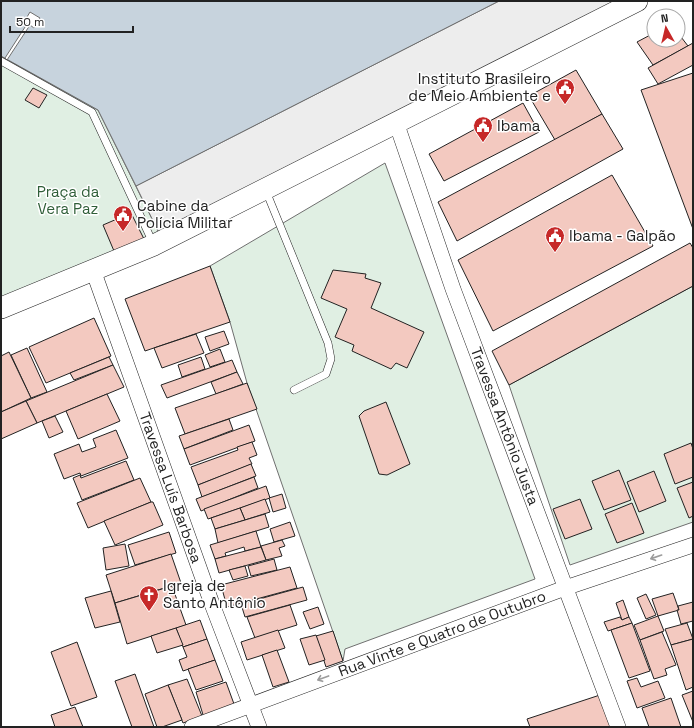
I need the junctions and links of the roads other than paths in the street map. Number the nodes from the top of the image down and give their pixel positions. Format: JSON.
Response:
{"nodes":[{"id":1,"x":637,"y":1,"type":"edge"},
{"id":2,"x":1,"y":61,"type":"edge"},
{"id":3,"x":396,"y":122,"type":"junction"},
{"id":4,"x":265,"y":189,"type":"junction"},
{"id":5,"x":156,"y":248,"type":"junction"},
{"id":6,"x":93,"y":270,"type":"junction"},
{"id":7,"x":1,"y":308,"type":"edge"},
{"id":8,"x":294,"y":390,"type":"dead end"},
{"id":9,"x":693,"y":545,"type":"edge"},
{"id":10,"x":565,"y":588,"type":"junction"},
{"id":11,"x":251,"y":705,"type":"junction"},
{"id":12,"x":192,"y":727,"type":"edge"},
{"id":13,"x":259,"y":727,"type":"edge"},
{"id":14,"x":618,"y":727,"type":"edge"}],
"edges":[{"from":1,"to":3,"type":"street"},
{"from":2,"to":5,"type":"lane"},
{"from":3,"to":4,"type":"street"},
{"from":3,"to":10,"type":"street","name":"Travessa Antônio Justa"},
{"from":4,"to":5,"type":"street"},
{"from":4,"to":8,"type":"lane"},
{"from":5,"to":6,"type":"street"},
{"from":6,"to":7,"type":"street"},
{"from":6,"to":11,"type":"street","name":"Travessa Luís Barbosa"},
{"from":9,"to":10,"type":"street","name":"Rua Vinte e Quatro de Outubro","one_way":true},
{"from":10,"to":11,"type":"street","name":"Rua Vinte e Quatro de Outubro","one_way":true},
{"from":10,"to":14,"type":"street","name":"Travessa Antônio Justa"},
{"from":11,"to":12,"type":"street","name":"Rua Vinte e Quatro de Outubro"},
{"from":11,"to":13,"type":"street","name":"Travessa Luís Barbosa"}]}
